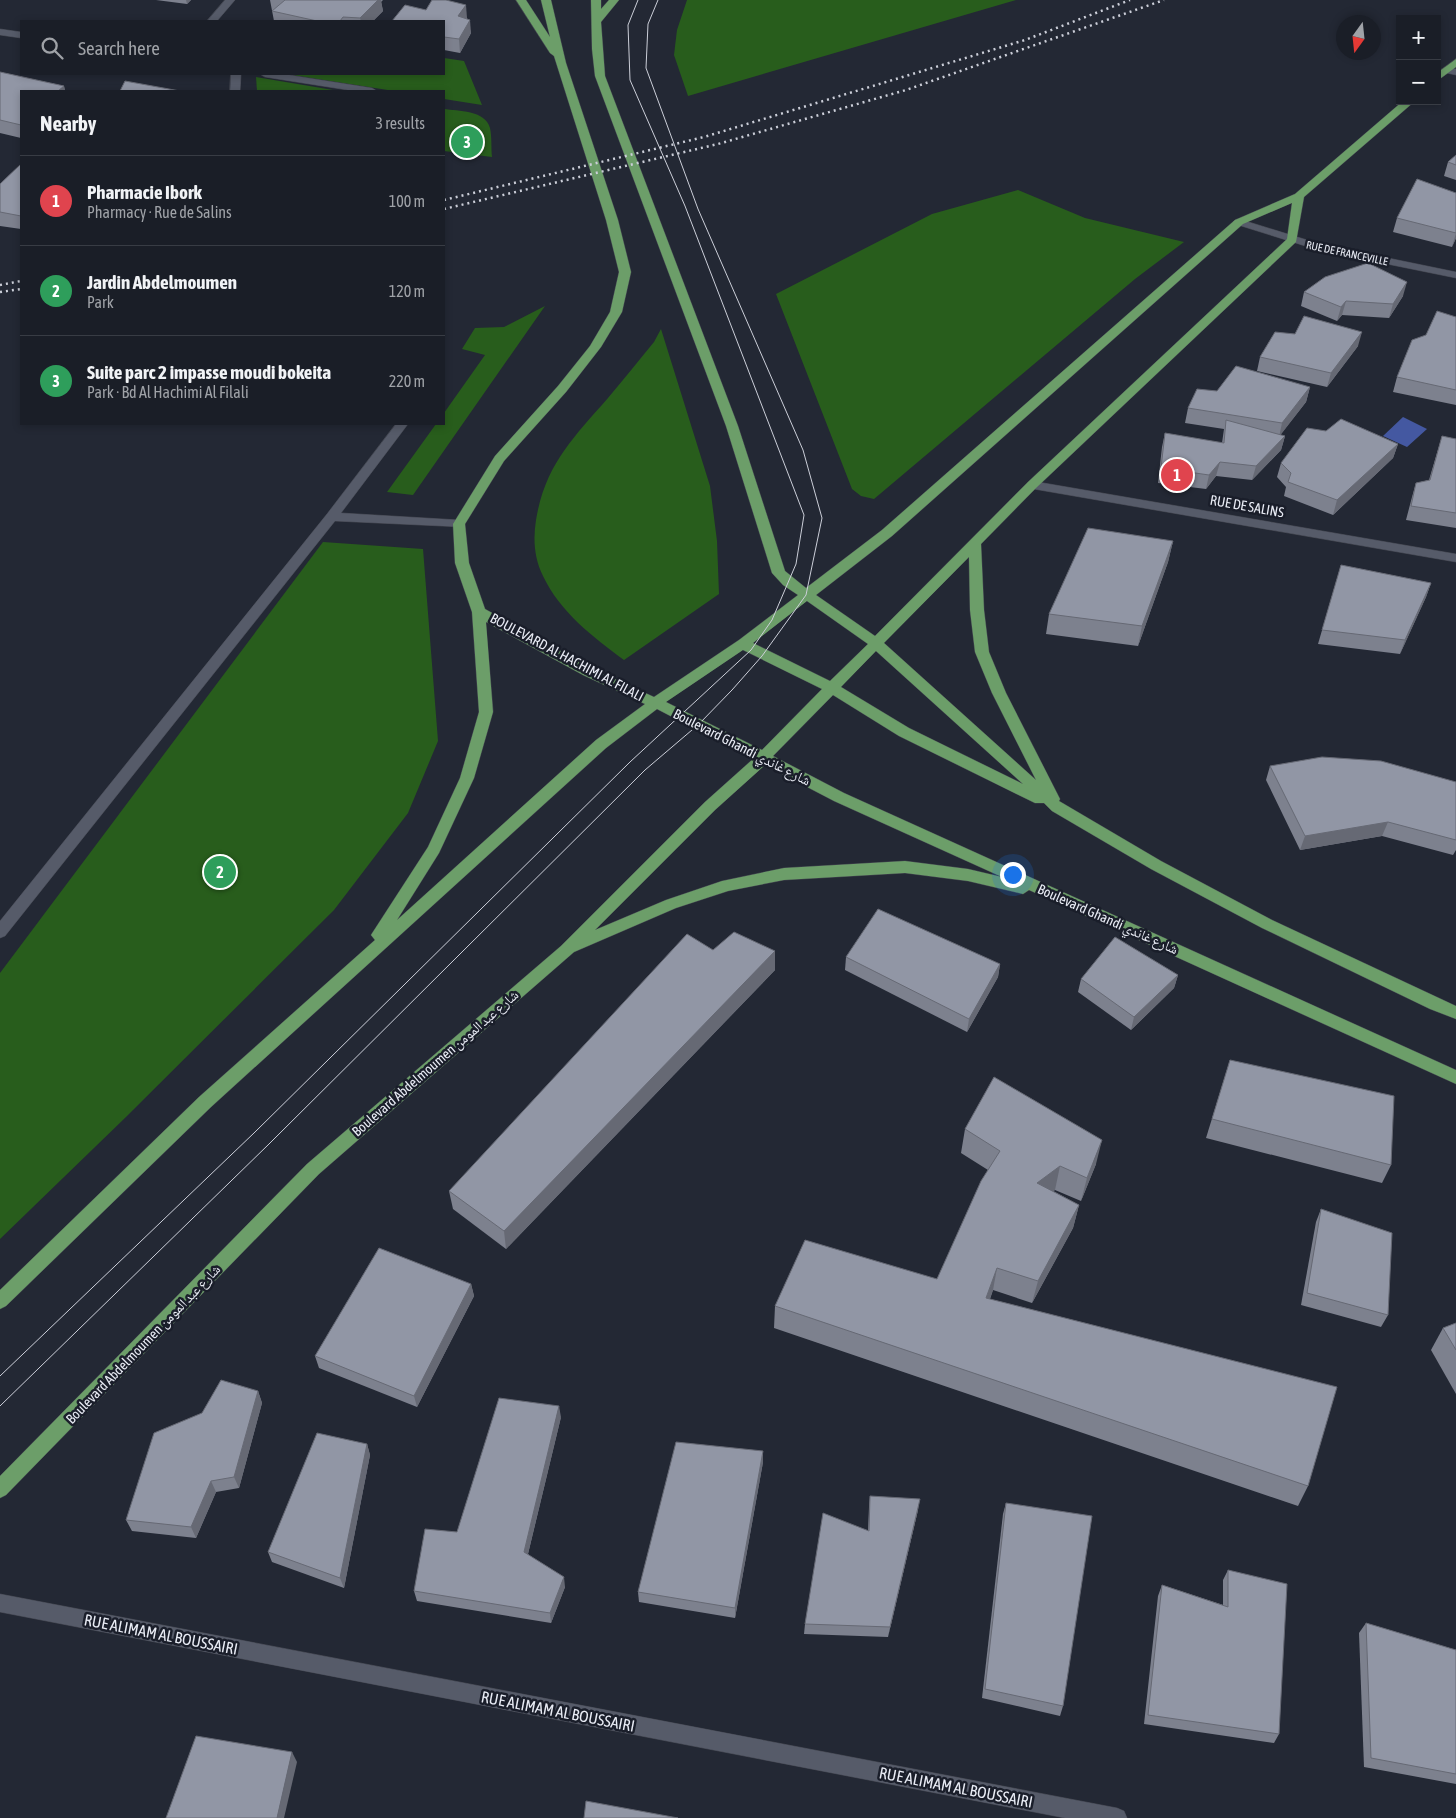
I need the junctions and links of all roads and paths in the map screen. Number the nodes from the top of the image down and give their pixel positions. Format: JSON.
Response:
{"nodes":[{"id":1,"x":230,"y":0,"type":"edge"},
{"id":2,"x":521,"y":0,"type":"edge"},
{"id":3,"x":546,"y":0,"type":"edge"},
{"id":4,"x":596,"y":0,"type":"edge"},
{"id":5,"x":614,"y":0,"type":"edge"},
{"id":6,"x":213,"y":20,"type":"edge"},
{"id":7,"x":596,"y":22,"type":"junction"},
{"id":8,"x":0,"y":32,"type":"edge"},
{"id":9,"x":20,"y":35,"type":"edge"},
{"id":10,"x":561,"y":62,"type":"junction"},
{"id":11,"x":1456,"y":62,"type":"edge"},
{"id":12,"x":1451,"y":71,"type":"edge"},
{"id":13,"x":236,"y":75,"type":"edge"},
{"id":14,"x":271,"y":75,"type":"edge"},
{"id":15,"x":235,"y":90,"type":"edge"},
{"id":16,"x":366,"y":90,"type":"edge"},
{"id":17,"x":1405,"y":105,"type":"edge"},
{"id":18,"x":1299,"y":196,"type":"junction"},
{"id":19,"x":1239,"y":222,"type":"junction"},
{"id":20,"x":1292,"y":240,"type":"junction"},
{"id":21,"x":1456,"y":275,"type":"edge"},
{"id":22,"x":401,"y":425,"type":"edge"},
{"id":23,"x":1032,"y":485,"type":"junction"},
{"id":24,"x":332,"y":516,"type":"junction"},
{"id":25,"x":459,"y":524,"type":"junction"},
{"id":26,"x":975,"y":544,"type":"junction"},
{"id":27,"x":1456,"y":558,"type":"edge"},
{"id":28,"x":806,"y":595,"type":"junction"},
{"id":29,"x":479,"y":612,"type":"junction"},
{"id":30,"x":875,"y":642,"type":"junction"},
{"id":31,"x":744,"y":643,"type":"junction"},
{"id":32,"x":832,"y":688,"type":"junction"},
{"id":33,"x":655,"y":703,"type":"junction"},
{"id":34,"x":763,"y":758,"type":"junction"},
{"id":35,"x":1057,"y":807,"type":"junction"},
{"id":36,"x":1056,"y":895,"type":"junction"},
{"id":37,"x":0,"y":932,"type":"edge"},
{"id":38,"x":566,"y":950,"type":"junction"},
{"id":39,"x":369,"y":951,"type":"junction"},
{"id":40,"x":1456,"y":1013,"type":"edge"},
{"id":41,"x":1456,"y":1077,"type":"edge"},
{"id":42,"x":0,"y":1301,"type":"edge"},
{"id":43,"x":0,"y":1489,"type":"edge"},
{"id":44,"x":0,"y":1603,"type":"edge"},
{"id":45,"x":1116,"y":1818,"type":"edge"}],
"edges":[{"from":1,"to":6,"type":"street"},
{"from":2,"to":10,"type":"main road"},
{"from":3,"to":10,"type":"main road"},
{"from":4,"to":7,"type":"main road"},
{"from":5,"to":7,"type":"main road"},
{"from":7,"to":28,"type":"main road"},
{"from":8,"to":9,"type":"street"},
{"from":10,"to":25,"type":"main road"},
{"from":11,"to":12,"type":"main road"},
{"from":13,"to":15,"type":"street"},
{"from":14,"to":16,"type":"street"},
{"from":17,"to":18,"type":"main road"},
{"from":18,"to":19,"type":"main road"},
{"from":18,"to":20,"type":"main road"},
{"from":19,"to":20,"type":"street","name":"RUE DE FRANCEVILLE"},
{"from":19,"to":28,"type":"main road"},
{"from":20,"to":21,"type":"street","name":"RUE DE FRANCEVILLE"},
{"from":20,"to":23,"type":"main road","name":"Boulevard Abdelmoumen شارع عبد المومن"},
{"from":22,"to":24,"type":"street"},
{"from":23,"to":26,"type":"main road","name":"Boulevard Abdelmoumen شارع عبد المومن"},
{"from":23,"to":27,"type":"street","name":"RUE DE SALINS"},
{"from":24,"to":25,"type":"street"},
{"from":24,"to":37,"type":"street"},
{"from":25,"to":29,"type":"main road"},
{"from":26,"to":30,"type":"main road","name":"Boulevard Abdelmoumen شارع عبد المومن"},
{"from":26,"to":35,"type":"main road"},
{"from":28,"to":30,"type":"main road"},
{"from":28,"to":31,"type":"main road"},
{"from":29,"to":33,"type":"main road","name":"BOULEVARD AL HACHIMI AL FILALI"},
{"from":29,"to":39,"type":"main road"},
{"from":30,"to":32,"type":"main road","name":"Boulevard Abdelmoumen شارع عبد المومن"},
{"from":30,"to":35,"type":"main road"},
{"from":31,"to":32,"type":"main road"},
{"from":31,"to":33,"type":"main road"},
{"from":32,"to":34,"type":"main road","name":"Boulevard Abdelmoumen شارع عبد المومن"},
{"from":32,"to":35,"type":"main road"},
{"from":33,"to":34,"type":"main road","name":"Boulevard Ghandi شارع غاندي"},
{"from":33,"to":39,"type":"main road"},
{"from":34,"to":36,"type":"main road","name":"Boulevard Ghandi شارع غاندي"},
{"from":34,"to":38,"type":"main road","name":"Boulevard Abdelmoumen شارع عبد المومن"},
{"from":35,"to":40,"type":"main road"},
{"from":36,"to":38,"type":"main road"},
{"from":36,"to":41,"type":"main road","name":"Boulevard Ghandi شارع غاندي"},
{"from":38,"to":43,"type":"main road","name":"Boulevard Abdelmoumen شارع عبد المومن"},
{"from":39,"to":42,"type":"main road"},
{"from":44,"to":45,"type":"street","name":"RUE ALIMAM AL BOUSSAIRI"}]}
